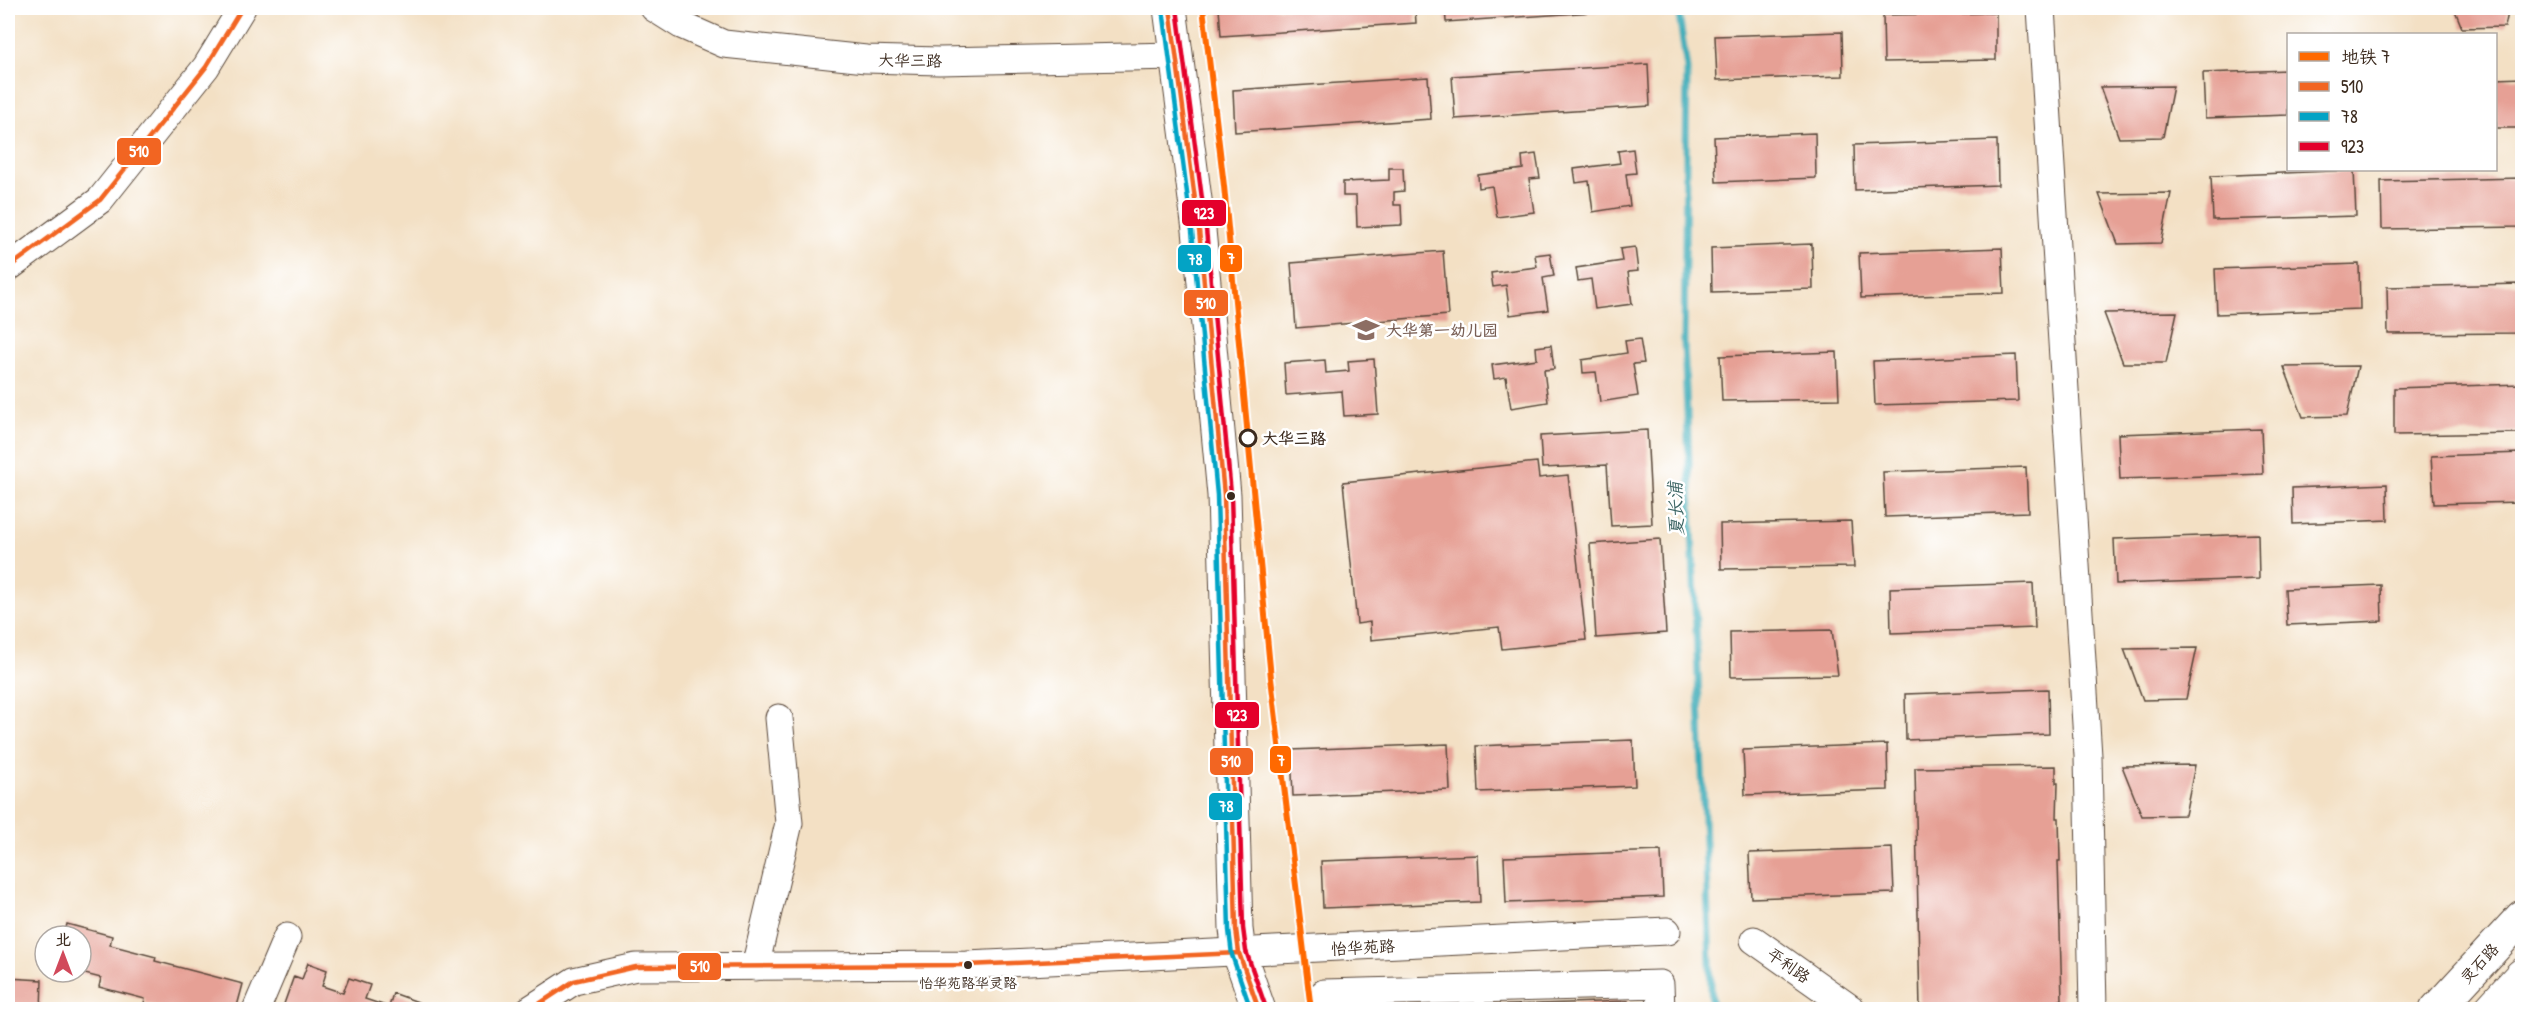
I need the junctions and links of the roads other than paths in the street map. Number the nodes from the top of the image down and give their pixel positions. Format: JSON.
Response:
{"nodes":[{"id":1,"x":242,"y":8,"type":"edge"},
{"id":2,"x":654,"y":8,"type":"edge"},
{"id":3,"x":1170,"y":8,"type":"edge"},
{"id":4,"x":2041,"y":8,"type":"edge"},
{"id":5,"x":1176,"y":56,"type":"junction"},
{"id":6,"x":8,"y":268,"type":"edge"},
{"id":7,"x":779,"y":718,"type":"dead end"},
{"id":8,"x":2523,"y":917,"type":"edge"},
{"id":9,"x":1667,"y":931,"type":"dead end"},
{"id":10,"x":287,"y":937,"type":"dead end"},
{"id":11,"x":1754,"y":940,"type":"dead end"},
{"id":12,"x":1239,"y":953,"type":"junction"},
{"id":13,"x":755,"y":967,"type":"junction"},
{"id":14,"x":2523,"y":975,"type":"edge"},
{"id":15,"x":256,"y":1010,"type":"edge"},
{"id":16,"x":529,"y":1010,"type":"edge"},
{"id":17,"x":1259,"y":1010,"type":"edge"},
{"id":18,"x":1330,"y":1010,"type":"edge"},
{"id":19,"x":1661,"y":1010,"type":"edge"},
{"id":20,"x":1853,"y":1010,"type":"edge"},
{"id":21,"x":2093,"y":1010,"type":"edge"},
{"id":22,"x":2436,"y":1010,"type":"edge"},
{"id":23,"x":2490,"y":1010,"type":"edge"}],
"edges":[{"from":1,"to":6,"type":"street"},
{"from":2,"to":5,"type":"street","name":"大华三路"},
{"from":3,"to":5,"type":"main road"},
{"from":4,"to":21,"type":"street"},
{"from":5,"to":12,"type":"main road"},
{"from":7,"to":13,"type":"street"},
{"from":8,"to":22,"type":"main road","name":"灵石路"},
{"from":9,"to":12,"type":"street","name":"怡华苑路"},
{"from":10,"to":15,"type":"street"},
{"from":11,"to":20,"type":"street","name":"平利路"},
{"from":12,"to":13,"type":"street","name":"怡华苑路"},
{"from":12,"to":17,"type":"main road"},
{"from":13,"to":16,"type":"street","name":"怡华苑路"},
{"from":14,"to":23,"type":"main road"},
{"from":18,"to":19,"type":"street"}]}
